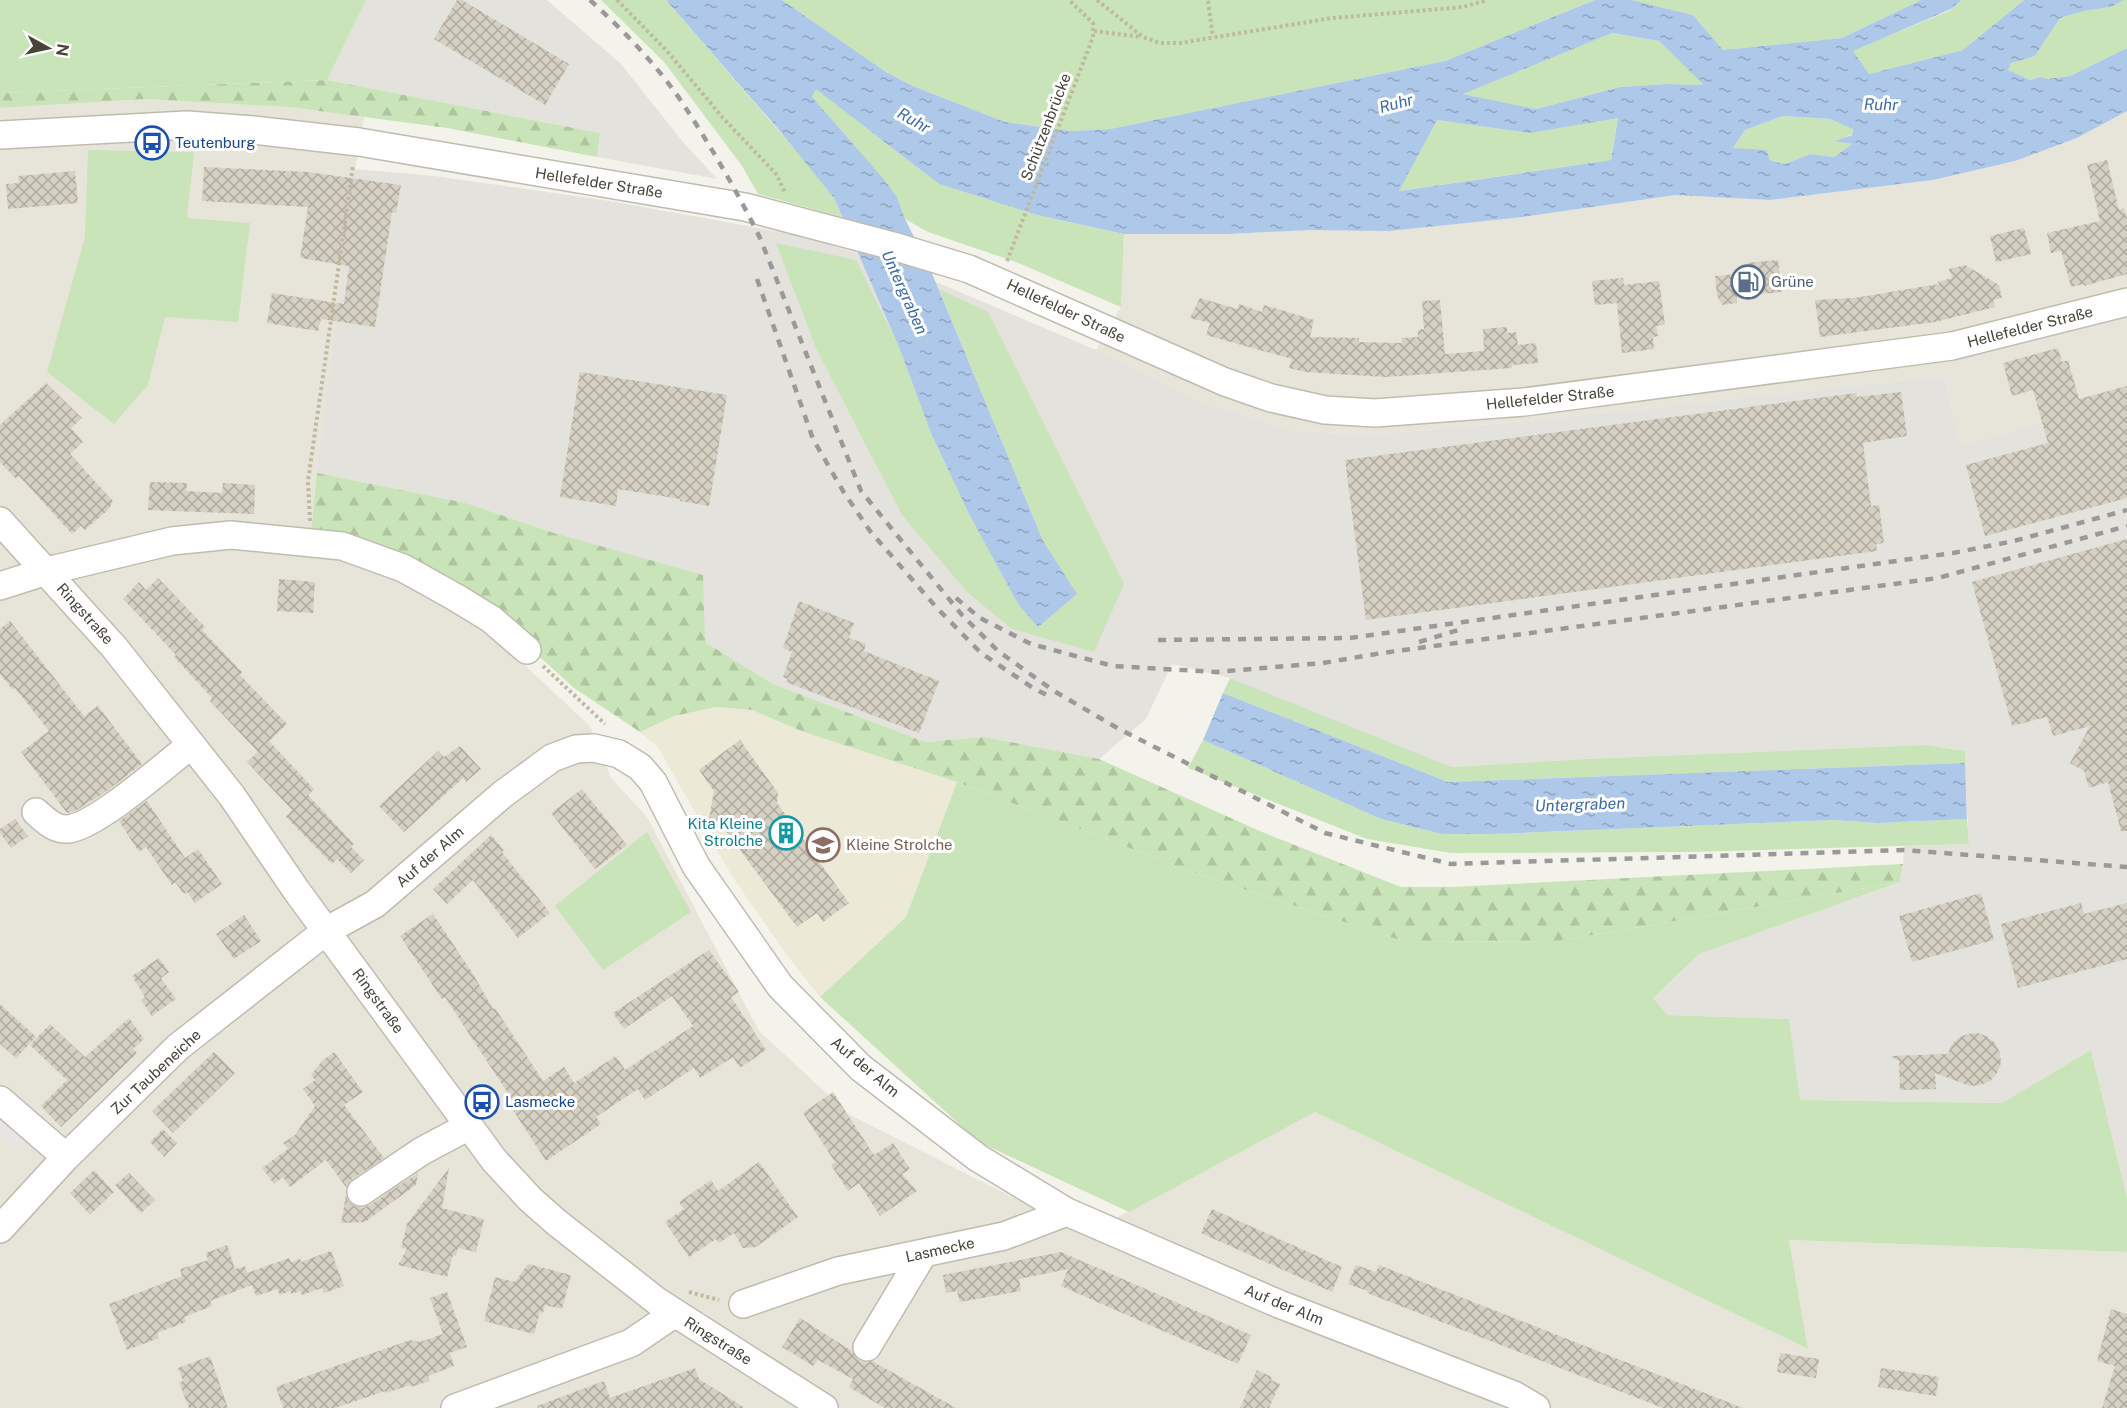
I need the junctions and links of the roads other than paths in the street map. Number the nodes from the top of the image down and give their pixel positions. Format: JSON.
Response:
{"nodes":[{"id":1,"x":0,"y":135,"type":"edge"},
{"id":2,"x":2127,"y":302,"type":"edge"},
{"id":3,"x":0,"y":521,"type":"edge"},
{"id":4,"x":47,"y":571,"type":"junction"},
{"id":5,"x":0,"y":586,"type":"edge"},
{"id":6,"x":527,"y":650,"type":"road end"},
{"id":7,"x":191,"y":745,"type":"junction"},
{"id":8,"x":36,"y":812,"type":"dead end"},
{"id":9,"x":326,"y":931,"type":"junction"},
{"id":10,"x":0,"y":1100,"type":"edge"},
{"id":11,"x":469,"y":1126,"type":"junction"},
{"id":12,"x":66,"y":1157,"type":"junction"},
{"id":13,"x":361,"y":1192,"type":"dead end"},
{"id":14,"x":1067,"y":1212,"type":"junction"},
{"id":15,"x":0,"y":1229,"type":"edge"},
{"id":16,"x":923,"y":1254,"type":"junction"},
{"id":17,"x":743,"y":1304,"type":"dead end"},
{"id":18,"x":675,"y":1313,"type":"junction"},
{"id":19,"x":867,"y":1347,"type":"dead end"},
{"id":20,"x":455,"y":1408,"type":"edge"},
{"id":21,"x":824,"y":1408,"type":"edge"},
{"id":22,"x":1536,"y":1408,"type":"edge"}],
"edges":[{"from":1,"to":2,"type":"street","name":"Hellefelder Straße"},
{"from":3,"to":4,"type":"street","name":"Ringstraße"},
{"from":4,"to":5,"type":"street"},
{"from":4,"to":6,"type":"street"},
{"from":4,"to":7,"type":"street","name":"Ringstraße"},
{"from":7,"to":8,"type":"street"},
{"from":7,"to":9,"type":"street","name":"Ringstraße"},
{"from":9,"to":11,"type":"street","name":"Ringstraße"},
{"from":9,"to":12,"type":"street","name":"Zur Taubeneiche"},
{"from":9,"to":14,"type":"street","name":"Auf der Alm"},
{"from":10,"to":12,"type":"street"},
{"from":11,"to":13,"type":"street"},
{"from":11,"to":18,"type":"street","name":"Ringstraße"},
{"from":12,"to":15,"type":"street","name":"Zur Taubeneiche"},
{"from":14,"to":16,"type":"street","name":"Lasmecke"},
{"from":14,"to":22,"type":"street","name":"Auf der Alm"},
{"from":16,"to":17,"type":"street","name":"Lasmecke"},
{"from":16,"to":19,"type":"street"},
{"from":18,"to":20,"type":"street"},
{"from":18,"to":21,"type":"street","name":"Ringstraße"}]}
